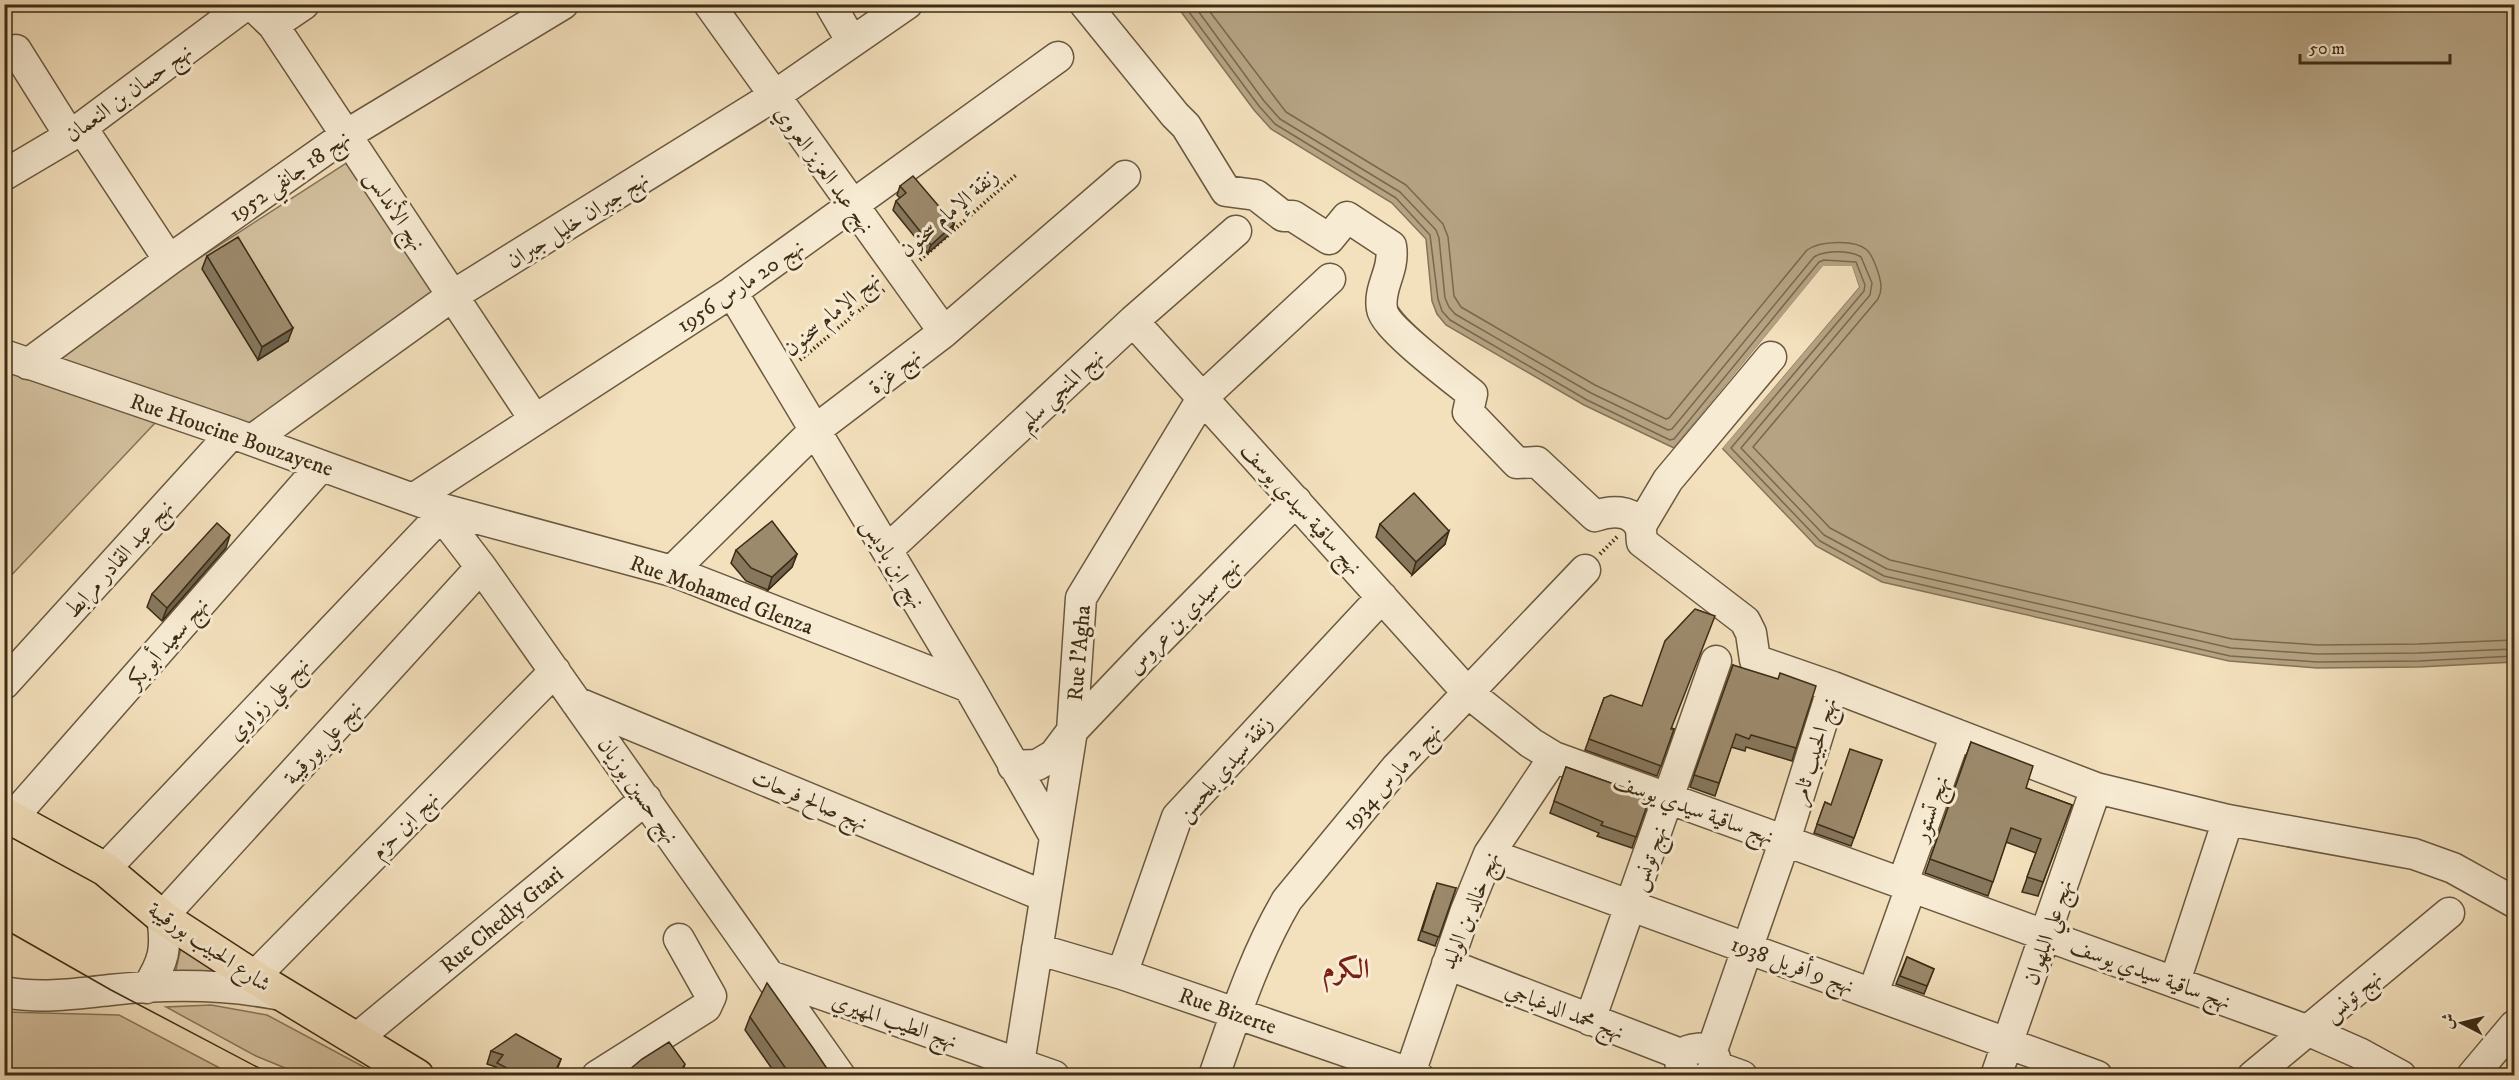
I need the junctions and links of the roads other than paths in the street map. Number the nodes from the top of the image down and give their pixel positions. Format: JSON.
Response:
{"nodes":[{"id":1,"x":249,"y":4,"type":"edge"},
{"id":2,"x":304,"y":4,"type":"edge"},
{"id":3,"x":563,"y":4,"type":"edge"},
{"id":4,"x":709,"y":4,"type":"edge"},
{"id":5,"x":830,"y":4,"type":"edge"},
{"id":6,"x":907,"y":4,"type":"edge"},
{"id":7,"x":1085,"y":4,"type":"edge"},
{"id":8,"x":273,"y":24,"type":"junction"},
{"id":9,"x":852,"y":42,"type":"junction"},
{"id":10,"x":15,"y":50,"type":"dead end"},
{"id":11,"x":1058,"y":57,"type":"dead end"},
{"id":12,"x":774,"y":96,"type":"junction"},
{"id":13,"x":76,"y":132,"type":"junction"},
{"id":14,"x":346,"y":135,"type":"junction"},
{"id":15,"x":4,"y":175,"type":"edge"},
{"id":16,"x":1125,"y":176,"type":"dead end"},
{"id":17,"x":852,"y":207,"type":"junction"},
{"id":18,"x":1236,"y":231,"type":"dead end"},
{"id":19,"x":169,"y":260,"type":"junction"},
{"id":20,"x":1330,"y":279,"type":"dead end"},
{"id":21,"x":732,"y":292,"type":"junction"},
{"id":22,"x":452,"y":296,"type":"junction"},
{"id":23,"x":1133,"y":321,"type":"junction"},
{"id":24,"x":944,"y":332,"type":"junction"},
{"id":25,"x":12,"y":356,"type":"edge"},
{"id":26,"x":1771,"y":357,"type":"dead end"},
{"id":27,"x":1203,"y":397,"type":"junction"},
{"id":28,"x":535,"y":420,"type":"junction"},
{"id":29,"x":814,"y":431,"type":"junction"},
{"id":30,"x":242,"y":436,"type":"junction"},
{"id":31,"x":321,"y":466,"type":"junction"},
{"id":32,"x":1296,"y":501,"type":"junction"},
{"id":33,"x":426,"y":511,"type":"junction"},
{"id":34,"x":1637,"y":523,"type":"junction"},
{"id":35,"x":887,"y":550,"type":"junction"},
{"id":36,"x":481,"y":567,"type":"junction"},
{"id":37,"x":1585,"y":570,"type":"road end"},
{"id":38,"x":672,"y":571,"type":"junction"},
{"id":39,"x":1382,"y":597,"type":"junction"},
{"id":40,"x":1716,"y":661,"type":"dead end"},
{"id":41,"x":555,"y":671,"type":"junction"},
{"id":42,"x":4,"y":684,"type":"edge"},
{"id":43,"x":969,"y":687,"type":"junction"},
{"id":44,"x":1833,"y":687,"type":"junction"},
{"id":45,"x":1467,"y":692,"type":"junction"},
{"id":46,"x":576,"y":702,"type":"junction"},
{"id":47,"x":1072,"y":731,"type":"junction"},
{"id":48,"x":1956,"y":734,"type":"junction"},
{"id":49,"x":1554,"y":757,"type":"junction"},
{"id":50,"x":1012,"y":766,"type":"junction"},
{"id":51,"x":2096,"y":788,"type":"junction"},
{"id":52,"x":646,"y":799,"type":"junction"},
{"id":53,"x":1669,"y":800,"type":"junction"},
{"id":54,"x":8,"y":816,"type":"edge"},
{"id":55,"x":2228,"y":820,"type":"junction"},
{"id":56,"x":1054,"y":835,"type":"junction"},
{"id":57,"x":1785,"y":840,"type":"junction"},
{"id":58,"x":1489,"y":854,"type":"junction"},
{"id":59,"x":105,"y":869,"type":"junction"},
{"id":60,"x":1907,"y":884,"type":"junction"},
{"id":61,"x":1044,"y":896,"type":"junction"},
{"id":62,"x":2514,"y":902,"type":"edge"},
{"id":63,"x":1632,"y":905,"type":"junction"},
{"id":64,"x":2449,"y":914,"type":"dead end"},
{"id":65,"x":162,"y":917,"type":"junction"},
{"id":66,"x":2046,"y":935,"type":"junction"},
{"id":67,"x":679,"y":939,"type":"dead end"},
{"id":68,"x":1748,"y":947,"type":"junction"},
{"id":69,"x":1037,"y":949,"type":"junction"},
{"id":70,"x":1447,"y":964,"type":"junction"},
{"id":71,"x":1122,"y":974,"type":"junction"},
{"id":72,"x":770,"y":976,"type":"junction"},
{"id":73,"x":254,"y":977,"type":"junction"},
{"id":74,"x":2175,"y":981,"type":"junction"},
{"id":75,"x":147,"y":988,"type":"junction"},
{"id":76,"x":4,"y":992,"type":"edge"},
{"id":77,"x":1873,"y":993,"type":"junction"},
{"id":78,"x":285,"y":996,"type":"junction"},
{"id":79,"x":1236,"y":1012,"type":"junction"},
{"id":80,"x":1590,"y":1020,"type":"junction"},
{"id":81,"x":2514,"y":1026,"type":"edge"},
{"id":82,"x":2309,"y":1031,"type":"junction"},
{"id":83,"x":356,"y":1039,"type":"junction"},
{"id":84,"x":2008,"y":1043,"type":"junction"},
{"id":85,"x":1701,"y":1065,"type":"edge"},
{"id":86,"x":1018,"y":1069,"type":"edge"},
{"id":87,"x":1412,"y":1075,"type":"edge"},
{"id":88,"x":417,"y":1076,"type":"edge"},
{"id":89,"x":597,"y":1076,"type":"edge"},
{"id":90,"x":840,"y":1076,"type":"edge"},
{"id":91,"x":1054,"y":1076,"type":"edge"},
{"id":92,"x":1214,"y":1076,"type":"edge"},
{"id":93,"x":1742,"y":1076,"type":"edge"},
{"id":94,"x":1996,"y":1076,"type":"edge"},
{"id":95,"x":2097,"y":1076,"type":"edge"},
{"id":96,"x":2253,"y":1076,"type":"edge"},
{"id":97,"x":2401,"y":1076,"type":"edge"},
{"id":98,"x":2472,"y":1076,"type":"edge"}],
"edges":[{"from":1,"to":8,"type":"street","name":"نهج الأندلس"},
{"from":1,"to":13,"type":"street","name":"نهج حسان بن النعمان"},
{"from":2,"to":8,"type":"street"},
{"from":3,"to":14,"type":"street","name":"نهج 18 جانفي 1952"},
{"from":4,"to":12,"type":"street","name":"نهج عبد العزيز العروي"},
{"from":5,"to":9,"type":"street"},
{"from":6,"to":9,"type":"street","name":"نهج جبران خليل جبران"},
{"from":7,"to":34,"type":"street"},
{"from":8,"to":14,"type":"street","name":"نهج الأندلس"},
{"from":9,"to":12,"type":"street","name":"نهج جبران خليل جبران"},
{"from":10,"to":13,"type":"street"},
{"from":11,"to":17,"type":"street","name":"نهج 20 مارس 1956"},
{"from":12,"to":17,"type":"street","name":"نهج عبد العزيز العروي"},
{"from":12,"to":22,"type":"street","name":"نهج جبران خليل جبران"},
{"from":13,"to":15,"type":"street","name":"نهج حسان بن النعمان"},
{"from":13,"to":19,"type":"street"},
{"from":14,"to":19,"type":"street","name":"نهج 18 جانفي 1952"},
{"from":14,"to":22,"type":"street","name":"نهج الأندلس"},
{"from":16,"to":24,"type":"street","name":"نهج غزة"},
{"from":17,"to":21,"type":"street","name":"نهج 20 مارس 1956"},
{"from":17,"to":24,"type":"street","name":"نهج عبد العزيز العروي"},
{"from":18,"to":23,"type":"street","name":"نهج المنجي سليم"},
{"from":19,"to":25,"type":"street","name":"نهج 18 جانفي 1952"},
{"from":20,"to":27,"type":"street","name":"Rue l'Agha"},
{"from":21,"to":28,"type":"street","name":"نهج 20 مارس 1956"},
{"from":21,"to":29,"type":"street","name":"نهج ابن باديس"},
{"from":22,"to":28,"type":"street","name":"نهج الأندلس"},
{"from":22,"to":30,"type":"street","name":"نهج جبران خليل جبران"},
{"from":23,"to":27,"type":"street","name":"نهج ساقية سيدي يوسف"},
{"from":23,"to":35,"type":"street","name":"نهج المنجي سليم"},
{"from":24,"to":29,"type":"street","name":"نهج غزة"},
{"from":25,"to":30,"type":"street","name":"Rue Houcine Bouzayene"},
{"from":26,"to":34,"type":"street"},
{"from":27,"to":32,"type":"street","name":"نهج ساقية سيدي يوسف"},
{"from":27,"to":47,"type":"street","name":"Rue l'Agha"},
{"from":28,"to":33,"type":"street","name":"نهج 20 مارس 1956"},
{"from":29,"to":35,"type":"street","name":"نهج ابن باديس"},
{"from":29,"to":38,"type":"street","name":"نهج غزة"},
{"from":30,"to":31,"type":"street","name":"Rue Houcine Bouzayene"},
{"from":30,"to":42,"type":"street","name":"نهج عبد القادر مرابط"},
{"from":31,"to":33,"type":"street","name":"Rue Houcine Bouzayene"},
{"from":31,"to":54,"type":"street","name":"نهج سعيد أبو بكر"},
{"from":32,"to":39,"type":"street","name":"نهج ساقية سيدي يوسف"},
{"from":32,"to":47,"type":"street","name":"نهج سيدي بن عروس"},
{"from":33,"to":36,"type":"street","name":"نهج حسين بوزيان"},
{"from":33,"to":38,"type":"street","name":"Rue Mohamed Glenza"},
{"from":33,"to":59,"type":"street","name":"نهج علي زواوي"},
{"from":34,"to":44,"type":"street"},
{"from":35,"to":43,"type":"street","name":"نهج ابن باديس"},
{"from":36,"to":41,"type":"street","name":"نهج حسين بوزيان"},
{"from":36,"to":65,"type":"street","name":"نهج علي بورقيبة"},
{"from":37,"to":45,"type":"street","name":"نهج 2 مارس 1934"},
{"from":38,"to":43,"type":"street","name":"Rue Mohamed Glenza"},
{"from":39,"to":45,"type":"street","name":"نهج ساقية سيدي يوسف"},
{"from":39,"to":71,"type":"street","name":"زنقة سيدي بلحسن"},
{"from":40,"to":53,"type":"street","name":"نهج تونس"},
{"from":41,"to":46,"type":"street","name":"نهج حسين بوزيان"},
{"from":41,"to":73,"type":"street","name":"نهج ابن حزم"},
{"from":43,"to":50,"type":"street","name":"نهج ابن باديس"},
{"from":44,"to":48,"type":"street"},
{"from":44,"to":57,"type":"street","name":"نهج الحبيب ثامر"},
{"from":45,"to":49,"type":"street","name":"نهج ساقية سيدي يوسف"},
{"from":45,"to":79,"type":"street","name":"نهج 2 مارس 1934"},
{"from":46,"to":52,"type":"street","name":"نهج حسين بوزيان"},
{"from":46,"to":61,"type":"street","name":"نهج صالح فرحات"},
{"from":47,"to":50,"type":"street","name":"نهج سيدي بن عروس"},
{"from":47,"to":56,"type":"street","name":"Rue l'Agha"},
{"from":48,"to":51,"type":"street"},
{"from":48,"to":60,"type":"street","name":"نهج تستور"},
{"from":49,"to":53,"type":"street","name":"نهج ساقية سيدي يوسف"},
{"from":49,"to":58,"type":"street","name":"نهج خالد بن الوليد"},
{"from":50,"to":56,"type":"street","name":"نهج ابن باديس"},
{"from":51,"to":55,"type":"street"},
{"from":51,"to":66,"type":"street","name":"نهج علي البلهوان"},
{"from":52,"to":72,"type":"street","name":"نهج حسين بوزيان"},
{"from":52,"to":83,"type":"street","name":"Rue Chedly Gtari"},
{"from":53,"to":57,"type":"street","name":"نهج ساقية سيدي يوسف"},
{"from":53,"to":63,"type":"street","name":"نهج تونس"},
{"from":54,"to":59,"type":"main road","name":"شارع الحبيب بورقيبة"},
{"from":55,"to":62,"type":"street"},
{"from":55,"to":74,"type":"street"},
{"from":56,"to":61,"type":"street","name":"Rue l'Agha"},
{"from":57,"to":60,"type":"street","name":"نهج ساقية سيدي يوسف"},
{"from":57,"to":68,"type":"street","name":"نهج الحبيب ثامر"},
{"from":58,"to":63,"type":"street","name":"نهج 9 أفريل 1938"},
{"from":58,"to":70,"type":"street","name":"نهج خالد بن الوليد"},
{"from":59,"to":65,"type":"main road","name":"شارع الحبيب بورقيبة"},
{"from":60,"to":66,"type":"street","name":"نهج ساقية سيدي يوسف"},
{"from":60,"to":77,"type":"street","name":"نهج تستور"},
{"from":61,"to":69,"type":"street","name":"Rue l'Agha"},
{"from":63,"to":68,"type":"street","name":"نهج 9 أفريل 1938"},
{"from":63,"to":80,"type":"street","name":"نهج تونس"},
{"from":64,"to":82,"type":"street","name":"نهج تونس"},
{"from":65,"to":73,"type":"main road","name":"شارع الحبيب بورقيبة"},
{"from":65,"to":75,"type":"street"},
{"from":66,"to":74,"type":"street","name":"نهج ساقية سيدي يوسف"},
{"from":66,"to":84,"type":"street","name":"نهج علي البلهوان"},
{"from":67,"to":89,"type":"street"},
{"from":68,"to":77,"type":"street","name":"نهج 9 أفريل 1938"},
{"from":68,"to":85,"type":"street","name":"نهج الحبيب ثامر"},
{"from":69,"to":71,"type":"street","name":"Rue Bizerte"},
{"from":69,"to":86,"type":"street","name":"Rue l'Agha"},
{"from":70,"to":80,"type":"street","name":"نهج محمد الدغباجي"},
{"from":70,"to":87,"type":"street","name":"نهج خالد بن الوليد"},
{"from":71,"to":79,"type":"street","name":"Rue Bizerte"},
{"from":72,"to":86,"type":"street","name":"نهج الطيب المهيري"},
{"from":72,"to":90,"type":"street","name":"نهج حسين بوزيان"},
{"from":73,"to":78,"type":"main road","name":"شارع الحبيب بورقيبة"},
{"from":74,"to":82,"type":"street","name":"نهج ساقية سيدي يوسف"},
{"from":75,"to":76,"type":"street"},
{"from":75,"to":78,"type":"street"},
{"from":77,"to":84,"type":"street","name":"نهج 9 أفريل 1938"},
{"from":78,"to":83,"type":"main road","name":"شارع الحبيب بورقيبة"},
{"from":79,"to":87,"type":"street","name":"Rue Bizerte"},
{"from":79,"to":92,"type":"street","name":"نهج 2 مارس 1934"},
{"from":80,"to":85,"type":"street","name":"نهج محمد الدغباجي"},
{"from":81,"to":98,"type":"street"},
{"from":82,"to":96,"type":"street","name":"نهج تونس"},
{"from":82,"to":97,"type":"street","name":"نهج ساقية سيدي يوسف"},
{"from":83,"to":88,"type":"main road","name":"شارع الحبيب بورقيبة"},
{"from":84,"to":94,"type":"street","name":"نهج علي البلهوان"},
{"from":84,"to":95,"type":"street","name":"نهج 9 أفريل 1938"},
{"from":85,"to":93,"type":"street","name":"نهج محمد الدغباجي"},
{"from":86,"to":91,"type":"street","name":"نهج الطيب المهيري"}]}
